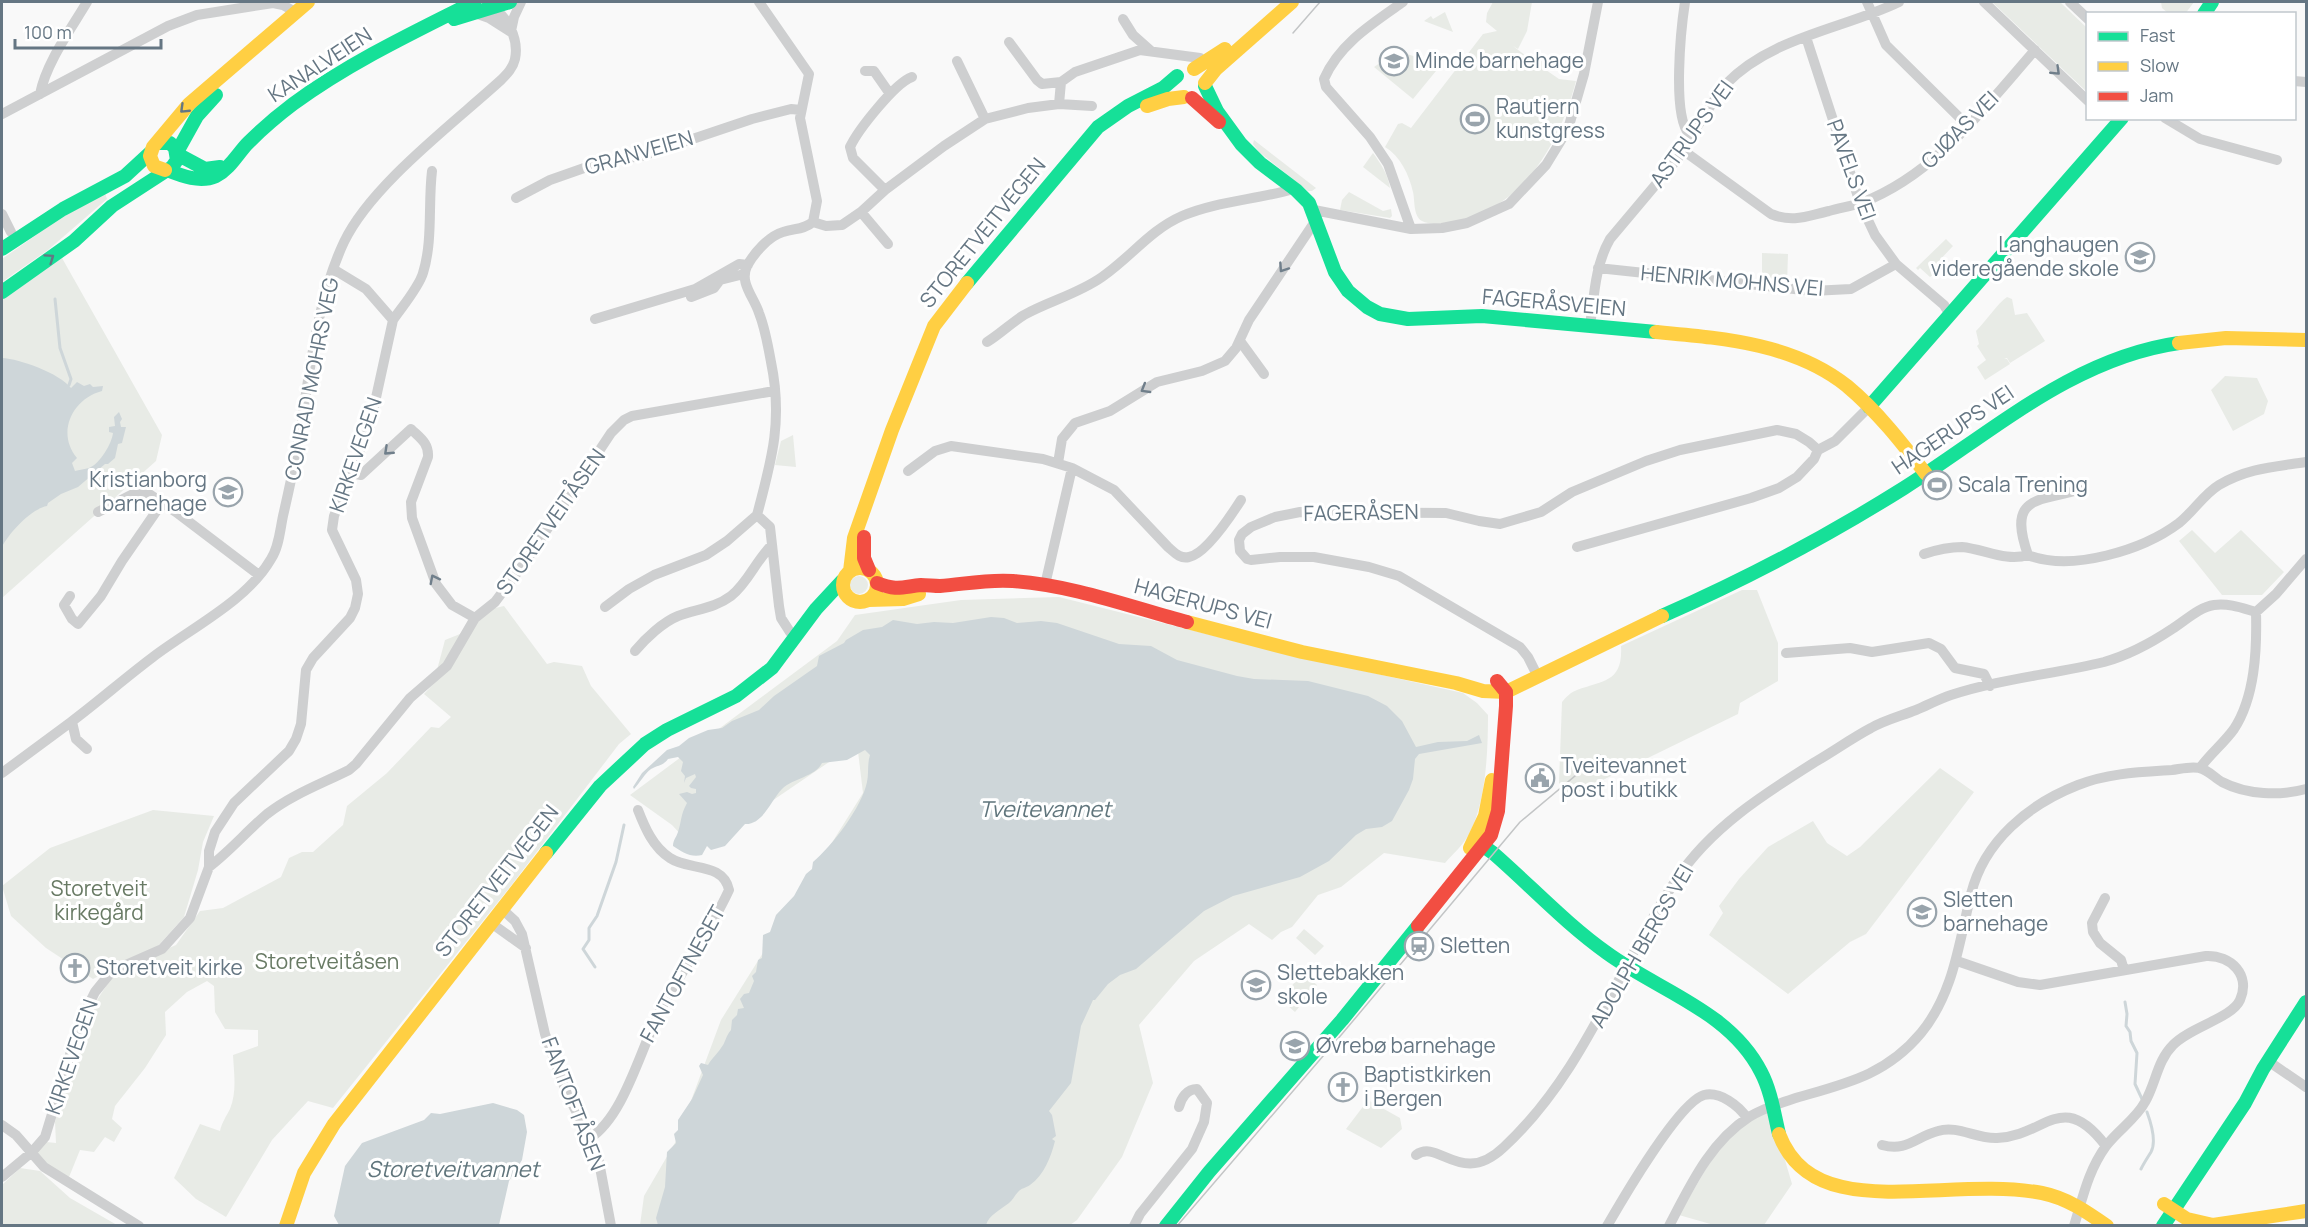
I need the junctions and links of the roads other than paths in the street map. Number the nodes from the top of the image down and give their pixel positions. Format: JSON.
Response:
{"nodes":[{"id":1,"x":87,"y":2,"type":"edge"},
{"id":2,"x":308,"y":2,"type":"edge"},
{"id":3,"x":324,"y":2,"type":"edge"},
{"id":4,"x":510,"y":2,"type":"edge"},
{"id":5,"x":521,"y":2,"type":"edge"},
{"id":6,"x":759,"y":2,"type":"edge"},
{"id":7,"x":1403,"y":2,"type":"edge"},
{"id":8,"x":1598,"y":2,"type":"edge"},
{"id":9,"x":1685,"y":2,"type":"edge"},
{"id":10,"x":1867,"y":2,"type":"edge"},
{"id":11,"x":1899,"y":2,"type":"edge"},
{"id":12,"x":1984,"y":2,"type":"edge"},
{"id":13,"x":2070,"y":2,"type":"edge"},
{"id":14,"x":1287,"y":3,"type":"edge"},
{"id":15,"x":474,"y":6,"type":"edge"},
{"id":16,"x":215,"y":7,"type":"edge"},
{"id":17,"x":492,"y":8,"type":"junction"},
{"id":18,"x":295,"y":12,"type":"junction"},
{"id":19,"x":1871,"y":15,"type":"junction"},
{"id":20,"x":2086,"y":17,"type":"edge"},
{"id":21,"x":1123,"y":19,"type":"dead end"},
{"id":22,"x":511,"y":32,"type":"junction"},
{"id":23,"x":1806,"y":37,"type":"junction"},
{"id":24,"x":1009,"y":42,"type":"dead end"},
{"id":25,"x":2035,"y":50,"type":"junction"},
{"id":26,"x":1151,"y":51,"type":"junction"},
{"id":27,"x":957,"y":61,"type":"dead end"},
{"id":28,"x":1197,"y":64,"type":"junction"},
{"id":29,"x":865,"y":71,"type":"dead end"},
{"id":30,"x":1177,"y":76,"type":"junction"},
{"id":31,"x":912,"y":78,"type":"dead end"},
{"id":32,"x":1061,"y":82,"type":"junction"},
{"id":33,"x":1205,"y":85,"type":"junction"},
{"id":34,"x":40,"y":94,"type":"junction"},
{"id":35,"x":890,"y":94,"type":"junction"},
{"id":36,"x":1188,"y":98,"type":"junction"},
{"id":37,"x":2086,"y":99,"type":"edge"},
{"id":38,"x":1059,"y":104,"type":"junction"},
{"id":39,"x":1092,"y":106,"type":"dead end"},
{"id":40,"x":801,"y":110,"type":"junction"},
{"id":41,"x":2,"y":114,"type":"edge"},
{"id":42,"x":985,"y":119,"type":"junction"},
{"id":43,"x":2168,"y":120,"type":"edge"},
{"id":44,"x":2114,"y":121,"type":"edge"},
{"id":45,"x":1968,"y":126,"type":"junction"},
{"id":46,"x":1226,"y":128,"type":"junction"},
{"id":47,"x":1689,"y":134,"type":"junction"},
{"id":48,"x":1093,"y":136,"type":"junction"},
{"id":49,"x":154,"y":148,"type":"junction"},
{"id":50,"x":1684,"y":151,"type":"junction"},
{"id":51,"x":177,"y":153,"type":"junction"},
{"id":52,"x":233,"y":159,"type":"junction"},
{"id":53,"x":2277,"y":160,"type":"dead end"},
{"id":54,"x":166,"y":170,"type":"junction"},
{"id":55,"x":432,"y":171,"type":"dead end"},
{"id":56,"x":1293,"y":189,"type":"junction"},
{"id":57,"x":885,"y":190,"type":"junction"},
{"id":58,"x":516,"y":198,"type":"dead end"},
{"id":59,"x":1860,"y":203,"type":"junction"},
{"id":60,"x":861,"y":212,"type":"junction"},
{"id":61,"x":2,"y":214,"type":"edge"},
{"id":62,"x":1315,"y":215,"type":"junction"},
{"id":63,"x":813,"y":222,"type":"junction"},
{"id":64,"x":1412,"y":229,"type":"junction"},
{"id":65,"x":11,"y":231,"type":"dead end"},
{"id":66,"x":888,"y":244,"type":"dead end"},
{"id":67,"x":2,"y":249,"type":"edge"},
{"id":68,"x":1896,"y":264,"type":"junction"},
{"id":69,"x":1598,"y":268,"type":"junction"},
{"id":70,"x":333,"y":269,"type":"junction"},
{"id":71,"x":746,"y":269,"type":"junction"},
{"id":72,"x":2,"y":292,"type":"edge"},
{"id":73,"x":1949,"y":313,"type":"junction"},
{"id":74,"x":595,"y":319,"type":"dead end"},
{"id":75,"x":393,"y":320,"type":"junction"},
{"id":76,"x":1590,"y":326,"type":"junction"},
{"id":77,"x":2307,"y":340,"type":"edge"},
{"id":78,"x":1240,"y":341,"type":"junction"},
{"id":79,"x":987,"y":342,"type":"dead end"},
{"id":80,"x":1264,"y":374,"type":"dead end"},
{"id":81,"x":774,"y":392,"type":"junction"},
{"id":82,"x":906,"y":398,"type":"junction"},
{"id":83,"x":1869,"y":407,"type":"junction"},
{"id":84,"x":1818,"y":450,"type":"junction"},
{"id":85,"x":2307,"y":462,"type":"edge"},
{"id":86,"x":1058,"y":463,"type":"junction"},
{"id":87,"x":1072,"y":468,"type":"junction"},
{"id":88,"x":908,"y":471,"type":"dead end"},
{"id":89,"x":351,"y":474,"type":"junction"},
{"id":90,"x":1926,"y":474,"type":"junction"},
{"id":91,"x":2080,"y":490,"type":"dead end"},
{"id":92,"x":1241,"y":500,"type":"dead end"},
{"id":93,"x":162,"y":502,"type":"junction"},
{"id":94,"x":98,"y":512,"type":"dead end"},
{"id":95,"x":757,"y":515,"type":"junction"},
{"id":96,"x":772,"y":545,"type":"junction"},
{"id":97,"x":1577,"y":547,"type":"dead end"},
{"id":98,"x":1924,"y":554,"type":"dead end"},
{"id":99,"x":2028,"y":555,"type":"junction"},
{"id":100,"x":2307,"y":559,"type":"edge"},
{"id":101,"x":869,"y":570,"type":"junction"},
{"id":102,"x":260,"y":575,"type":"junction"},
{"id":103,"x":846,"y":576,"type":"junction"},
{"id":104,"x":877,"y":583,"type":"junction"},
{"id":105,"x":1045,"y":585,"type":"junction"},
{"id":106,"x":938,"y":586,"type":"junction"},
{"id":107,"x":70,"y":596,"type":"dead end"},
{"id":108,"x":862,"y":601,"type":"junction"},
{"id":109,"x":605,"y":607,"type":"dead end"},
{"id":110,"x":2256,"y":612,"type":"junction"},
{"id":111,"x":475,"y":618,"type":"junction"},
{"id":112,"x":806,"y":624,"type":"junction"},
{"id":113,"x":790,"y":632,"type":"dead end"},
{"id":114,"x":635,"y":651,"type":"dead end"},
{"id":115,"x":1786,"y":653,"type":"dead end"},
{"id":116,"x":1536,"y":673,"type":"junction"},
{"id":117,"x":1990,"y":686,"type":"junction"},
{"id":118,"x":1499,"y":689,"type":"junction"},
{"id":119,"x":72,"y":722,"type":"junction"},
{"id":120,"x":87,"y":748,"type":"dead end"},
{"id":121,"x":2200,"y":768,"type":"junction"},
{"id":122,"x":2,"y":773,"type":"edge"},
{"id":123,"x":2307,"y":789,"type":"edge"},
{"id":124,"x":638,"y":810,"type":"dead end"},
{"id":125,"x":1479,"y":842,"type":"junction"},
{"id":126,"x":209,"y":867,"type":"junction"},
{"id":127,"x":2105,"y":898,"type":"dead end"},
{"id":128,"x":502,"y":909,"type":"junction"},
{"id":129,"x":491,"y":923,"type":"junction"},
{"id":130,"x":526,"y":948,"type":"junction"},
{"id":131,"x":1957,"y":961,"type":"junction"},
{"id":132,"x":1626,"y":965,"type":"junction"},
{"id":133,"x":2124,"y":970,"type":"junction"},
{"id":134,"x":2307,"y":1002,"type":"edge"},
{"id":135,"x":2265,"y":1065,"type":"junction"},
{"id":136,"x":2307,"y":1087,"type":"edge"},
{"id":137,"x":1774,"y":1105,"type":"junction"},
{"id":138,"x":1179,"y":1107,"type":"dead end"},
{"id":139,"x":1747,"y":1118,"type":"junction"},
{"id":140,"x":2,"y":1125,"type":"edge"},
{"id":141,"x":590,"y":1137,"type":"junction"},
{"id":142,"x":1882,"y":1144,"type":"dead end"},
{"id":143,"x":2106,"y":1146,"type":"junction"},
{"id":144,"x":32,"y":1152,"type":"junction"},
{"id":145,"x":1416,"y":1155,"type":"dead end"},
{"id":146,"x":1790,"y":1174,"type":"dead end"},
{"id":147,"x":2,"y":1177,"type":"edge"},
{"id":148,"x":1938,"y":1205,"type":"dead end"},
{"id":149,"x":2169,"y":1207,"type":"junction"},
{"id":150,"x":2080,"y":1208,"type":"junction"},
{"id":151,"x":2307,"y":1211,"type":"edge"},
{"id":152,"x":139,"y":1226,"type":"edge"},
{"id":153,"x":286,"y":1226,"type":"edge"},
{"id":154,"x":611,"y":1226,"type":"edge"},
{"id":155,"x":1134,"y":1226,"type":"edge"},
{"id":156,"x":1166,"y":1226,"type":"edge"},
{"id":157,"x":1607,"y":1226,"type":"edge"},
{"id":158,"x":1669,"y":1226,"type":"edge"},
{"id":159,"x":2074,"y":1226,"type":"edge"},
{"id":160,"x":2107,"y":1226,"type":"edge"},
{"id":161,"x":2150,"y":1226,"type":"edge"},
{"id":162,"x":2163,"y":1226,"type":"edge"}],
"edges":[{"from":1,"to":34,"type":"street"},
{"from":2,"to":18,"type":"main road"},
{"from":3,"to":51,"type":"main road"},
{"from":4,"to":17,"type":"main road","name":"KANALVEIEN"},
{"from":5,"to":22,"type":"street","name":"CONRAD MOHRS VEG"},
{"from":6,"to":40,"type":"street"},
{"from":7,"to":64,"type":"street"},
{"from":8,"to":64,"type":"street"},
{"from":9,"to":47,"type":"street"},
{"from":10,"to":19,"type":"street"},
{"from":11,"to":19,"type":"street","name":"ASTRUPS VEI"},
{"from":12,"to":25,"type":"street"},
{"from":13,"to":20,"type":"street"},
{"from":14,"to":28,"type":"main road"},
{"from":14,"to":33,"type":"main road"},
{"from":15,"to":17,"type":"main road","name":"KANALVEIEN"},
{"from":15,"to":22,"type":"street"},
{"from":15,"to":52,"type":"main road","name":"KANALVEIEN"},
{"from":16,"to":18,"type":"street"},
{"from":16,"to":34,"type":"street"},
{"from":17,"to":22,"type":"street"},
{"from":18,"to":49,"type":"main road","one_way":true},
{"from":19,"to":23,"type":"street","name":"ASTRUPS VEI"},
{"from":19,"to":45,"type":"street"},
{"from":21,"to":26,"type":"street"},
{"from":22,"to":70,"type":"street","name":"CONRAD MOHRS VEG"},
{"from":23,"to":47,"type":"street","name":"ASTRUPS VEI"},
{"from":23,"to":59,"type":"street","name":"PAVELS VEI"},
{"from":24,"to":32,"type":"street"},
{"from":25,"to":37,"type":"street","one_way":true},
{"from":25,"to":45,"type":"street","name":"GJØAS VEI"},
{"from":26,"to":28,"type":"street"},
{"from":26,"to":32,"type":"street"},
{"from":27,"to":42,"type":"street"},
{"from":28,"to":30,"type":"main road"},
{"from":28,"to":33,"type":"main road"},
{"from":29,"to":35,"type":"street"},
{"from":30,"to":36,"type":"main road"},
{"from":30,"to":48,"type":"main road","name":"STORETVEITVEGEN"},
{"from":31,"to":35,"type":"street"},
{"from":32,"to":38,"type":"street"},
{"from":33,"to":36,"type":"main road"},
{"from":33,"to":46,"type":"main road","name":"FAGERÅSVEIEN"},
{"from":34,"to":41,"type":"street"},
{"from":35,"to":57,"type":"street"},
{"from":36,"to":46,"type":"main road","name":"FAGERÅSVEIEN"},
{"from":36,"to":48,"type":"main road","name":"STORETVEITVEGEN"},
{"from":38,"to":39,"type":"street"},
{"from":38,"to":42,"type":"street"},
{"from":40,"to":58,"type":"street","name":"GRANVEIEN"},
{"from":40,"to":63,"type":"street"},
{"from":42,"to":57,"type":"street"},
{"from":43,"to":53,"type":"street"},
{"from":44,"to":73,"type":"main road"},
{"from":45,"to":59,"type":"street","name":"GJØAS VEI"},
{"from":46,"to":56,"type":"main road","name":"FAGERÅSVEIEN"},
{"from":47,"to":50,"type":"street","name":"ASTRUPS VEI"},
{"from":48,"to":82,"type":"main road","name":"STORETVEITVEGEN"},
{"from":49,"to":51,"type":"main road"},
{"from":49,"to":54,"type":"main road"},
{"from":49,"to":67,"type":"main road"},
{"from":50,"to":59,"type":"street","name":"GJØAS VEI"},
{"from":50,"to":69,"type":"street","name":"ASTRUPS VEI"},
{"from":51,"to":52,"type":"main road","name":"KANALVEIEN"},
{"from":51,"to":54,"type":"main road"},
{"from":52,"to":54,"type":"main road","name":"KANALVEIEN"},
{"from":72,"to":54,"type":"main road","one_way":true},
{"from":55,"to":75,"type":"street","name":"KIRKEVEGEN"},
{"from":56,"to":62,"type":"main road","name":"FAGERÅSVEIEN"},
{"from":56,"to":79,"type":"street"},
{"from":57,"to":60,"type":"street"},
{"from":59,"to":68,"type":"street","name":"PAVELS VEI"},
{"from":60,"to":63,"type":"street"},
{"from":60,"to":66,"type":"street"},
{"from":61,"to":65,"type":"street"},
{"from":62,"to":64,"type":"street"},
{"from":62,"to":76,"type":"main road","name":"FAGERÅSVEIEN"},
{"from":62,"to":78,"type":"street","one_way":true},
{"from":63,"to":71,"type":"street"},
{"from":68,"to":69,"type":"street","name":"HENRIK MOHNS VEI"},
{"from":68,"to":73,"type":"street","name":"PAVELS VEI"},
{"from":69,"to":76,"type":"street","name":"ASTRUPS VEI"},
{"from":70,"to":75,"type":"street"},
{"from":70,"to":102,"type":"street","name":"CONRAD MOHRS VEG"},
{"from":71,"to":74,"type":"street"},
{"from":71,"to":81,"type":"street"},
{"from":73,"to":83,"type":"main road"},
{"from":75,"to":89,"type":"street","name":"KIRKEVEGEN"},
{"from":76,"to":83,"type":"main road","name":"FAGERÅSVEIEN"},
{"from":77,"to":90,"type":"main road","name":"HAGERUPS VEI"},
{"from":78,"to":80,"type":"street"},
{"from":78,"to":86,"type":"street","one_way":true},
{"from":81,"to":95,"type":"street"},
{"from":81,"to":111,"type":"street","name":"STORETVEITÅSEN"},
{"from":82,"to":101,"type":"main road","name":"STORETVEITVEGEN"},
{"from":82,"to":103,"type":"main road","name":"STORETVEITVEGEN"},
{"from":83,"to":84,"type":"street"},
{"from":83,"to":90,"type":"main road","name":"FAGERÅSVEIEN"},
{"from":84,"to":97,"type":"street"},
{"from":84,"to":116,"type":"street","name":"FAGERÅSEN"},
{"from":85,"to":99,"type":"street"},
{"from":86,"to":87,"type":"street"},
{"from":86,"to":88,"type":"street"},
{"from":87,"to":92,"type":"street"},
{"from":87,"to":105,"type":"street"},
{"from":111,"to":89,"type":"street","one_way":true},
{"from":89,"to":126,"type":"street","name":"KIRKEVEGEN"},
{"from":90,"to":116,"type":"main road","name":"HAGERUPS VEI"},
{"from":91,"to":99,"type":"street"},
{"from":93,"to":94,"type":"street"},
{"from":93,"to":102,"type":"street"},
{"from":93,"to":107,"type":"street"},
{"from":95,"to":96,"type":"street"},
{"from":95,"to":109,"type":"street"},
{"from":96,"to":113,"type":"street"},
{"from":96,"to":114,"type":"street"},
{"from":98,"to":99,"type":"street"},
{"from":100,"to":110,"type":"street"},
{"from":101,"to":103,"type":"main road"},
{"from":101,"to":104,"type":"main road"},
{"from":102,"to":119,"type":"street","name":"CONRAD MOHRS VEG"},
{"from":103,"to":108,"type":"main road"},
{"from":103,"to":112,"type":"main road","name":"STORETVEITVEGEN"},
{"from":104,"to":106,"type":"main road","name":"HAGERUPS VEI"},
{"from":104,"to":108,"type":"main road"},
{"from":105,"to":106,"type":"main road","name":"HAGERUPS VEI"},
{"from":105,"to":118,"type":"main road","name":"HAGERUPS VEI"},
{"from":106,"to":108,"type":"main road","name":"HAGERUPS VEI"},
{"from":108,"to":112,"type":"main road","name":"STORETVEITVEGEN"},
{"from":110,"to":117,"type":"street","name":"ADOLPH BERGS VEI"},
{"from":110,"to":121,"type":"street"},
{"from":111,"to":126,"type":"street","name":"STORETVEITÅSEN"},
{"from":112,"to":128,"type":"main road","name":"STORETVEITVEGEN"},
{"from":115,"to":117,"type":"street"},
{"from":116,"to":118,"type":"main road","name":"HAGERUPS VEI"},
{"from":117,"to":132,"type":"street","name":"ADOLPH BERGS VEI"},
{"from":118,"to":125,"type":"main road"},
{"from":119,"to":120,"type":"street"},
{"from":119,"to":122,"type":"street","name":"CONRAD MOHRS VEG"},
{"from":121,"to":123,"type":"street"},
{"from":121,"to":131,"type":"street"},
{"from":124,"to":141,"type":"street","name":"FANTOFTNESET"},
{"from":125,"to":132,"type":"main road"},
{"from":125,"to":156,"type":"main road"},
{"from":126,"to":144,"type":"street","name":"KIRKEVEGEN"},
{"from":127,"to":133,"type":"street"},
{"from":128,"to":129,"type":"main road","name":"STORETVEITVEGEN"},
{"from":128,"to":130,"type":"street","name":"FANTOFTÅSEN"},
{"from":129,"to":130,"type":"street"},
{"from":129,"to":153,"type":"main road","name":"STORETVEITVEGEN"},
{"from":130,"to":141,"type":"street","name":"FANTOFTÅSEN"},
{"from":131,"to":133,"type":"street"},
{"from":131,"to":137,"type":"street"},
{"from":132,"to":137,"type":"main road"},
{"from":132,"to":145,"type":"street","name":"ADOLPH BERGS VEI"},
{"from":133,"to":143,"type":"street"},
{"from":134,"to":135,"type":"main road"},
{"from":135,"to":136,"type":"street"},
{"from":135,"to":149,"type":"main road"},
{"from":137,"to":139,"type":"street"},
{"from":137,"to":146,"type":"main road"},
{"from":138,"to":155,"type":"street"},
{"from":139,"to":157,"type":"street"},
{"from":139,"to":158,"type":"street"},
{"from":140,"to":144,"type":"street"},
{"from":141,"to":154,"type":"street","name":"FANTOFTÅSEN"},
{"from":142,"to":143,"type":"street"},
{"from":143,"to":150,"type":"street"},
{"from":144,"to":147,"type":"street","name":"KIRKEVEGEN"},
{"from":144,"to":152,"type":"street"},
{"from":148,"to":150,"type":"main road"},
{"from":149,"to":151,"type":"main road"},
{"from":149,"to":161,"type":"main road"},
{"from":149,"to":162,"type":"main road"},
{"from":150,"to":159,"type":"street"},
{"from":150,"to":160,"type":"main road"}]}
